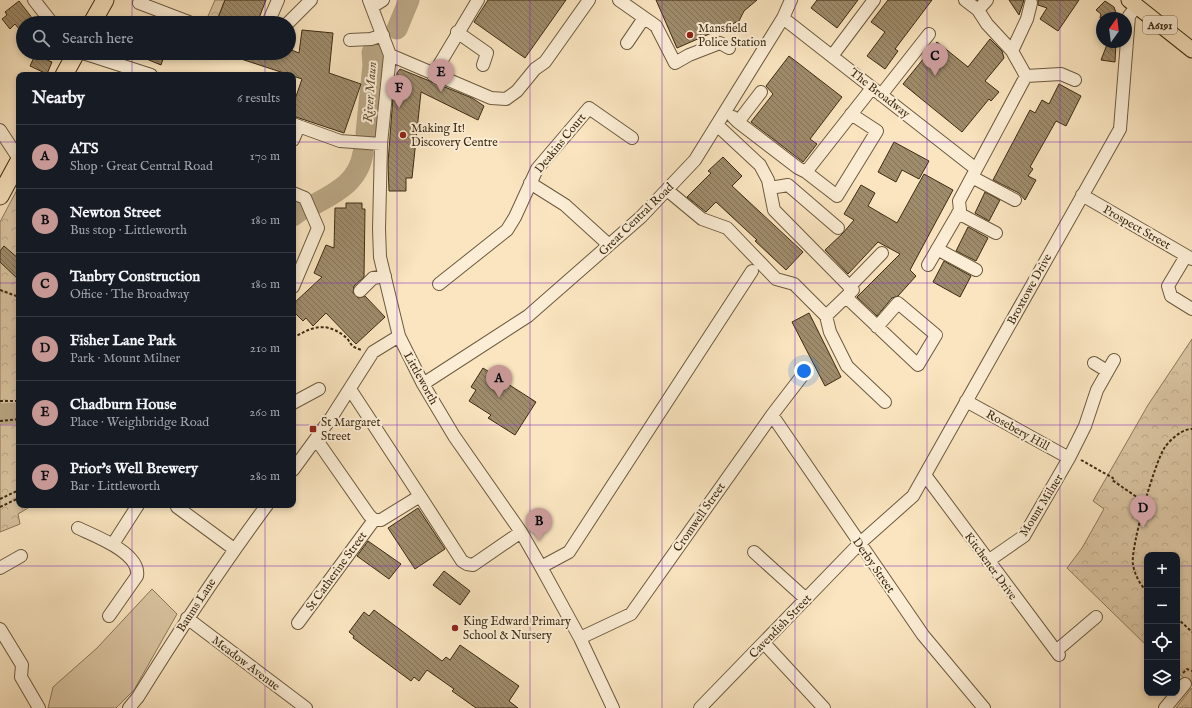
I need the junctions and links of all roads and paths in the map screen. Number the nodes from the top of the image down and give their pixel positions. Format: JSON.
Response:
{"nodes":[{"id":1,"x":34,"y":0,"type":"edge"},
{"id":2,"x":105,"y":0,"type":"edge"},
{"id":3,"x":278,"y":0,"type":"edge"},
{"id":4,"x":311,"y":0,"type":"edge"},
{"id":5,"x":383,"y":0,"type":"edge"},
{"id":6,"x":478,"y":0,"type":"edge"},
{"id":7,"x":589,"y":0,"type":"edge"},
{"id":8,"x":619,"y":0,"type":"edge"},
{"id":9,"x":791,"y":0,"type":"edge"},
{"id":10,"x":874,"y":0,"type":"edge"},
{"id":11,"x":965,"y":0,"type":"edge"},
{"id":12,"x":987,"y":0,"type":"edge"},
{"id":13,"x":139,"y":3,"type":"dead end"},
{"id":14,"x":371,"y":3,"type":"edge"},
{"id":15,"x":1031,"y":3,"type":"dead end"},
{"id":16,"x":1132,"y":3,"type":"edge"},
{"id":17,"x":978,"y":10,"type":"junction"},
{"id":18,"x":47,"y":16,"type":"edge"},
{"id":19,"x":96,"y":16,"type":"edge"},
{"id":20,"x":173,"y":16,"type":"edge"},
{"id":21,"x":271,"y":16,"type":"edge"},
{"id":22,"x":295,"y":16,"type":"edge"},
{"id":23,"x":644,"y":18,"type":"junction"},
{"id":24,"x":783,"y":18,"type":"junction"},
{"id":25,"x":457,"y":32,"type":"junction"},
{"id":26,"x":929,"y":34,"type":"dead end"},
{"id":27,"x":383,"y":36,"type":"junction"},
{"id":28,"x":350,"y":40,"type":"dead end"},
{"id":29,"x":627,"y":43,"type":"dead end"},
{"id":30,"x":729,"y":48,"type":"dead end"},
{"id":31,"x":1192,"y":50,"type":"edge"},
{"id":32,"x":1012,"y":51,"type":"junction"},
{"id":33,"x":390,"y":55,"type":"junction"},
{"id":34,"x":832,"y":56,"type":"junction"},
{"id":35,"x":72,"y":60,"type":"edge"},
{"id":36,"x":105,"y":60,"type":"edge"},
{"id":37,"x":483,"y":65,"type":"dead end"},
{"id":38,"x":66,"y":72,"type":"edge"},
{"id":39,"x":142,"y":72,"type":"edge"},
{"id":40,"x":433,"y":75,"type":"junction"},
{"id":41,"x":1026,"y":76,"type":"junction"},
{"id":42,"x":1075,"y":80,"type":"dead end"},
{"id":43,"x":877,"y":91,"type":"junction"},
{"id":44,"x":761,"y":92,"type":"dead end"},
{"id":45,"x":726,"y":112,"type":"junction"},
{"id":46,"x":851,"y":114,"type":"junction"},
{"id":47,"x":738,"y":122,"type":"junction"},
{"id":48,"x":296,"y":125,"type":"edge"},
{"id":49,"x":717,"y":126,"type":"junction"},
{"id":50,"x":0,"y":130,"type":"edge"},
{"id":51,"x":632,"y":138,"type":"dead end"},
{"id":52,"x":381,"y":144,"type":"junction"},
{"id":53,"x":16,"y":155,"type":"edge"},
{"id":54,"x":16,"y":166,"type":"edge"},
{"id":55,"x":806,"y":172,"type":"junction"},
{"id":56,"x":974,"y":173,"type":"junction"},
{"id":57,"x":530,"y":183,"type":"junction"},
{"id":58,"x":770,"y":188,"type":"junction"},
{"id":59,"x":667,"y":190,"type":"junction"},
{"id":60,"x":296,"y":194,"type":"edge"},
{"id":61,"x":1082,"y":195,"type":"junction"},
{"id":62,"x":0,"y":196,"type":"edge"},
{"id":63,"x":1015,"y":200,"type":"dead end"},
{"id":64,"x":958,"y":207,"type":"junction"},
{"id":65,"x":838,"y":228,"type":"dead end"},
{"id":66,"x":996,"y":234,"type":"dead end"},
{"id":67,"x":609,"y":245,"type":"junction"},
{"id":68,"x":937,"y":249,"type":"junction"},
{"id":69,"x":882,"y":253,"type":"dead end"},
{"id":70,"x":1189,"y":258,"type":"edge"},
{"id":71,"x":298,"y":265,"type":"edge"},
{"id":72,"x":928,"y":265,"type":"dead end"},
{"id":73,"x":976,"y":270,"type":"dead end"},
{"id":74,"x":752,"y":271,"type":"dead end"},
{"id":75,"x":385,"y":276,"type":"junction"},
{"id":76,"x":439,"y":284,"type":"dead end"},
{"id":77,"x":0,"y":290,"type":"edge"},
{"id":78,"x":360,"y":291,"type":"dead end"},
{"id":79,"x":848,"y":292,"type":"junction"},
{"id":80,"x":16,"y":296,"type":"edge"},
{"id":81,"x":1192,"y":309,"type":"edge"},
{"id":82,"x":826,"y":316,"type":"junction"},
{"id":83,"x":878,"y":327,"type":"junction"},
{"id":84,"x":296,"y":336,"type":"edge"},
{"id":85,"x":399,"y":336,"type":"junction"},
{"id":86,"x":373,"y":352,"type":"junction"},
{"id":87,"x":1114,"y":360,"type":"dead end"},
{"id":88,"x":1094,"y":363,"type":"dead end"},
{"id":89,"x":1108,"y":371,"type":"junction"},
{"id":90,"x":802,"y":376,"type":"dead end"},
{"id":91,"x":423,"y":384,"type":"junction"},
{"id":92,"x":318,"y":389,"type":"dead end"},
{"id":93,"x":350,"y":389,"type":"junction"},
{"id":94,"x":0,"y":401,"type":"edge"},
{"id":95,"x":16,"y":401,"type":"edge"},
{"id":96,"x":296,"y":401,"type":"edge"},
{"id":97,"x":966,"y":401,"type":"junction"},
{"id":98,"x":885,"y":402,"type":"dead end"},
{"id":99,"x":772,"y":415,"type":"junction"},
{"id":100,"x":16,"y":419,"type":"edge"},
{"id":101,"x":0,"y":421,"type":"edge"},
{"id":102,"x":1192,"y":429,"type":"edge"},
{"id":103,"x":316,"y":439,"type":"junction"},
{"id":104,"x":1070,"y":457,"type":"junction"},
{"id":105,"x":296,"y":466,"type":"edge"},
{"id":106,"x":925,"y":475,"type":"junction"},
{"id":107,"x":16,"y":491,"type":"edge"},
{"id":108,"x":420,"y":496,"type":"junction"},
{"id":109,"x":0,"y":499,"type":"edge"},
{"id":110,"x":16,"y":499,"type":"edge"},
{"id":111,"x":1144,"y":502,"type":"junction"},
{"id":112,"x":0,"y":507,"type":"edge"},
{"id":113,"x":136,"y":508,"type":"edge"},
{"id":114,"x":180,"y":508,"type":"edge"},
{"id":115,"x":265,"y":508,"type":"edge"},
{"id":116,"x":374,"y":520,"type":"junction"},
{"id":117,"x":78,"y":528,"type":"dead end"},
{"id":118,"x":521,"y":532,"type":"junction"},
{"id":119,"x":113,"y":544,"type":"junction"},
{"id":120,"x":859,"y":544,"type":"junction"},
{"id":121,"x":234,"y":549,"type":"junction"},
{"id":122,"x":754,"y":552,"type":"dead end"},
{"id":123,"x":21,"y":556,"type":"dead end"},
{"id":124,"x":988,"y":561,"type":"junction"},
{"id":125,"x":542,"y":567,"type":"junction"},
{"id":126,"x":0,"y":568,"type":"edge"},
{"id":127,"x":1144,"y":589,"type":"edge"},
{"id":128,"x":806,"y":599,"type":"junction"},
{"id":129,"x":109,"y":616,"type":"dead end"},
{"id":130,"x":1096,"y":617,"type":"dead end"},
{"id":131,"x":187,"y":618,"type":"junction"},
{"id":132,"x":1180,"y":621,"type":"edge"},
{"id":133,"x":298,"y":623,"type":"dead end"},
{"id":134,"x":0,"y":629,"type":"edge"},
{"id":135,"x":1192,"y":632,"type":"edge"},
{"id":136,"x":580,"y":638,"type":"junction"},
{"id":137,"x":764,"y":643,"type":"junction"},
{"id":138,"x":1185,"y":684,"type":"dead end"},
{"id":139,"x":39,"y":708,"type":"edge"},
{"id":140,"x":129,"y":708,"type":"edge"},
{"id":141,"x":306,"y":708,"type":"edge"},
{"id":142,"x":613,"y":708,"type":"edge"},
{"id":143,"x":700,"y":708,"type":"edge"},
{"id":144,"x":824,"y":708,"type":"edge"},
{"id":145,"x":984,"y":708,"type":"edge"},
{"id":146,"x":1165,"y":708,"type":"edge"}],
"edges":[{"from":1,"to":18,"type":"street"},
{"from":2,"to":19,"type":"highway"},
{"from":3,"to":21,"type":"street"},
{"from":4,"to":22,"type":"street"},
{"from":5,"to":14,"type":"street"},
{"from":6,"to":25,"type":"street"},
{"from":7,"to":40,"type":"street"},
{"from":8,"to":23,"type":"street"},
{"from":9,"to":24,"type":"street","name":"Great Central Road"},
{"from":10,"to":34,"type":"street"},
{"from":11,"to":17,"type":"street"},
{"from":12,"to":17,"type":"street"},
{"from":13,"to":20,"type":"street"},
{"from":14,"to":27,"type":"street","name":"Littleworth"},
{"from":15,"to":32,"type":"street"},
{"from":16,"to":31,"type":"main road","number":"A6191"},
{"from":16,"to":61,"type":"street","name":"Broxtowe Drive"},
{"from":17,"to":32,"type":"street"},
{"from":23,"to":29,"type":"street"},
{"from":23,"to":30,"type":"street"},
{"from":24,"to":34,"type":"street","name":"The Broadway"},
{"from":24,"to":45,"type":"street","name":"Great Central Road"},
{"from":25,"to":37,"type":"street"},
{"from":25,"to":40,"type":"street"},
{"from":26,"to":43,"type":"street"},
{"from":27,"to":28,"type":"street"},
{"from":27,"to":33,"type":"street","name":"Littleworth"},
{"from":32,"to":41,"type":"street"},
{"from":33,"to":40,"type":"street"},
{"from":33,"to":52,"type":"street","name":"Littleworth"},
{"from":34,"to":43,"type":"street","name":"The Broadway"},
{"from":35,"to":38,"type":"highway"},
{"from":36,"to":39,"type":"street"},
{"from":41,"to":42,"type":"street"},
{"from":41,"to":56,"type":"street"},
{"from":43,"to":46,"type":"street"},
{"from":43,"to":56,"type":"street","name":"The Broadway"},
{"from":44,"to":47,"type":"street"},
{"from":45,"to":47,"type":"street"},
{"from":45,"to":49,"type":"street","name":"Great Central Road"},
{"from":46,"to":55,"type":"street"},
{"from":46,"to":55,"type":"street"},
{"from":47,"to":55,"type":"street"},
{"from":48,"to":52,"type":"street"},
{"from":49,"to":58,"type":"street"},
{"from":49,"to":59,"type":"street","name":"Great Central Road"},
{"from":50,"to":53,"type":"street"},
{"from":51,"to":57,"type":"street","name":"Deakins Court"},
{"from":52,"to":75,"type":"street","name":"Littleworth"},
{"from":54,"to":62,"type":"highway"},
{"from":56,"to":63,"type":"street","name":"The Broadway"},
{"from":56,"to":64,"type":"street"},
{"from":57,"to":67,"type":"street","name":"Deakins Court"},
{"from":57,"to":76,"type":"street","name":"Deakins Court"},
{"from":58,"to":65,"type":"street"},
{"from":58,"to":79,"type":"street"},
{"from":59,"to":67,"type":"street","name":"Great Central Road"},
{"from":59,"to":82,"type":"street"},
{"from":60,"to":71,"type":"street"},
{"from":61,"to":70,"type":"street","name":"Prospect Street"},
{"from":61,"to":97,"type":"street","name":"Broxtowe Drive"},
{"from":64,"to":66,"type":"street"},
{"from":64,"to":68,"type":"street"},
{"from":67,"to":91,"type":"street","name":"Great Central Road"},
{"from":68,"to":72,"type":"street"},
{"from":68,"to":73,"type":"street"},
{"from":69,"to":79,"type":"street"},
{"from":70,"to":81,"type":"street"},
{"from":74,"to":125,"type":"street"},
{"from":75,"to":78,"type":"street"},
{"from":75,"to":85,"type":"street","name":"Littleworth"},
{"from":77,"to":80,"type":"path"},
{"from":79,"to":82,"type":"street"},
{"from":79,"to":83,"type":"street"},
{"from":82,"to":98,"type":"street"},
{"from":83,"to":83,"type":"street"},
{"from":84,"to":86,"type":"path"},
{"from":85,"to":86,"type":"street"},
{"from":85,"to":91,"type":"street","name":"Littleworth"},
{"from":86,"to":93,"type":"street"},
{"from":87,"to":89,"type":"street","name":"Mount Milner"},
{"from":88,"to":89,"type":"street"},
{"from":89,"to":104,"type":"street","name":"Mount Milner"},
{"from":90,"to":99,"type":"street","name":"Cromwell Street"},
{"from":91,"to":118,"type":"street","name":"Littleworth"},
{"from":92,"to":96,"type":"street"},
{"from":93,"to":103,"type":"street"},
{"from":93,"to":108,"type":"street"},
{"from":94,"to":95,"type":"path"},
{"from":97,"to":104,"type":"street","name":"Rosebery Hill"},
{"from":97,"to":106,"type":"street","name":"Broxtowe Drive"},
{"from":99,"to":120,"type":"street","name":"Derby Street"},
{"from":99,"to":136,"type":"street","name":"Cromwell Street"},
{"from":100,"to":101,"type":"path"},
{"from":102,"to":111,"type":"path"},
{"from":103,"to":105,"type":"street"},
{"from":103,"to":116,"type":"street"},
{"from":104,"to":111,"type":"path"},
{"from":104,"to":124,"type":"street","name":"Mount Milner"},
{"from":106,"to":120,"type":"street","name":"Broxtowe Drive"},
{"from":106,"to":124,"type":"street","name":"Kitchener Drive"},
{"from":107,"to":109,"type":"path"},
{"from":108,"to":116,"type":"street"},
{"from":108,"to":118,"type":"street"},
{"from":110,"to":112,"type":"path"},
{"from":111,"to":127,"type":"path"},
{"from":113,"to":119,"type":"street"},
{"from":114,"to":121,"type":"street"},
{"from":115,"to":121,"type":"street","name":"Baums Lane"},
{"from":116,"to":133,"type":"street","name":"St Catherine Street"},
{"from":117,"to":119,"type":"street"},
{"from":118,"to":125,"type":"street","name":"Littleworth"},
{"from":119,"to":129,"type":"street"},
{"from":120,"to":128,"type":"street","name":"Cavendish Street"},
{"from":120,"to":145,"type":"street","name":"Derby Street"},
{"from":121,"to":131,"type":"street","name":"Baums Lane"},
{"from":122,"to":128,"type":"street"},
{"from":123,"to":126,"type":"street"},
{"from":124,"to":130,"type":"street","name":"Kitchener Drive"},
{"from":125,"to":136,"type":"street","name":"Littleworth"},
{"from":128,"to":137,"type":"street","name":"Cavendish Street"},
{"from":131,"to":140,"type":"street","name":"Baums Lane"},
{"from":131,"to":141,"type":"street","name":"Meadow Avenue"},
{"from":132,"to":135,"type":"path"},
{"from":134,"to":139,"type":"street"},
{"from":136,"to":142,"type":"street","name":"Littleworth"},
{"from":137,"to":143,"type":"street","name":"Cavendish Street"},
{"from":137,"to":144,"type":"street"},
{"from":138,"to":146,"type":"street"}]}
